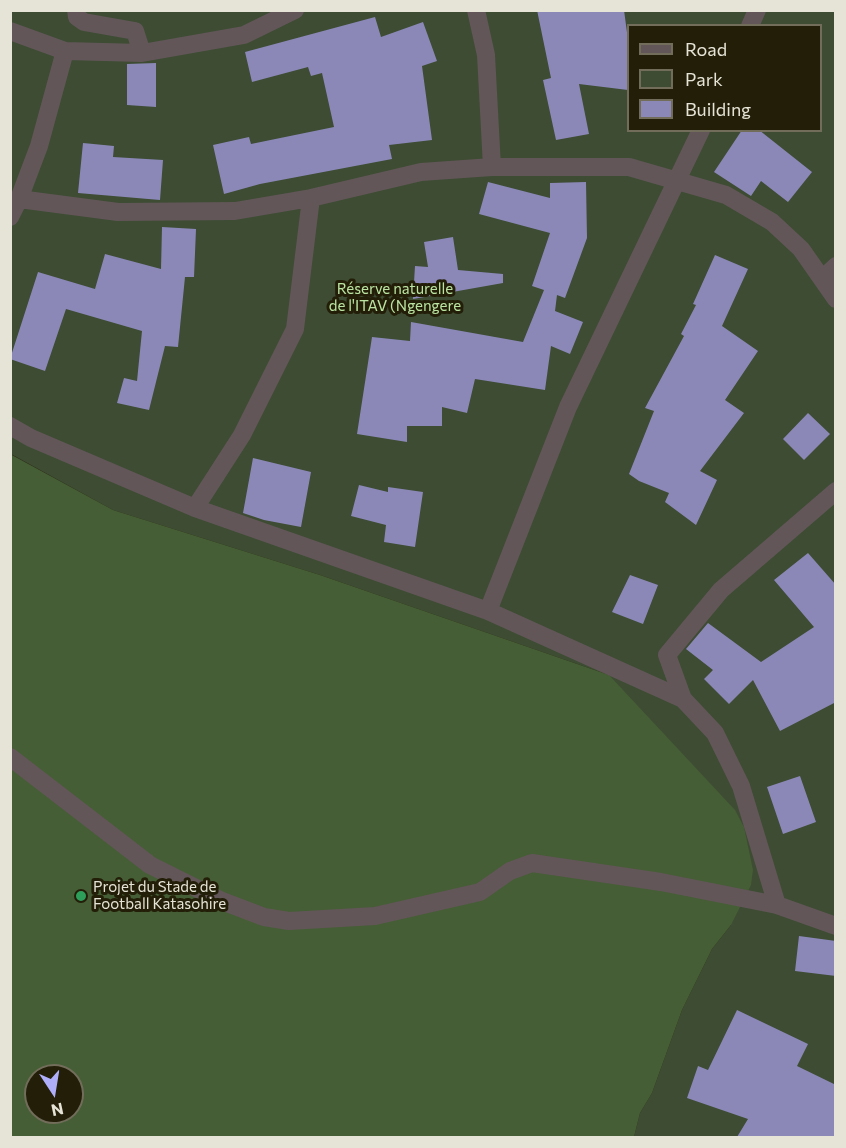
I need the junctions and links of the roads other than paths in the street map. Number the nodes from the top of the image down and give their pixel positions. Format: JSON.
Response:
{"nodes":[{"id":1,"x":76,"y":10,"type":"edge"},
{"id":2,"x":295,"y":10,"type":"edge"},
{"id":3,"x":476,"y":10,"type":"edge"},
{"id":4,"x":757,"y":10,"type":"edge"},
{"id":5,"x":751,"y":24,"type":"edge"},
{"id":6,"x":10,"y":31,"type":"edge"},
{"id":7,"x":65,"y":51,"type":"junction"},
{"id":8,"x":142,"y":53,"type":"junction"},
{"id":9,"x":700,"y":132,"type":"edge"},
{"id":10,"x":492,"y":167,"type":"junction"},
{"id":11,"x":678,"y":181,"type":"junction"},
{"id":12,"x":311,"y":198,"type":"junction"},
{"id":13,"x":19,"y":199,"type":"junction"},
{"id":14,"x":10,"y":217,"type":"edge"},
{"id":15,"x":836,"y":266,"type":"edge"},
{"id":16,"x":822,"y":279,"type":"junction"},
{"id":17,"x":836,"y":299,"type":"edge"},
{"id":18,"x":10,"y":426,"type":"edge"},
{"id":19,"x":836,"y":491,"type":"edge"},
{"id":20,"x":195,"y":508,"type":"junction"},
{"id":21,"x":488,"y":612,"type":"junction"},
{"id":22,"x":683,"y":699,"type":"junction"},
{"id":23,"x":10,"y":757,"type":"edge"},
{"id":24,"x":777,"y":905,"type":"junction"},
{"id":25,"x":836,"y":926,"type":"edge"}],
"edges":[{"from":1,"to":8,"type":"street"},
{"from":2,"to":8,"type":"street"},
{"from":3,"to":10,"type":"street"},
{"from":4,"to":5,"type":"street"},
{"from":6,"to":7,"type":"street"},
{"from":7,"to":8,"type":"street"},
{"from":7,"to":13,"type":"street"},
{"from":9,"to":11,"type":"street"},
{"from":10,"to":11,"type":"street"},
{"from":10,"to":12,"type":"street"},
{"from":11,"to":16,"type":"street"},
{"from":11,"to":21,"type":"street"},
{"from":12,"to":13,"type":"street"},
{"from":12,"to":20,"type":"street"},
{"from":13,"to":14,"type":"street"},
{"from":15,"to":16,"type":"street"},
{"from":16,"to":17,"type":"street"},
{"from":18,"to":20,"type":"street"},
{"from":19,"to":22,"type":"street"},
{"from":20,"to":21,"type":"street"},
{"from":21,"to":22,"type":"street"},
{"from":22,"to":24,"type":"street"},
{"from":23,"to":24,"type":"street"},
{"from":24,"to":25,"type":"street"}]}
